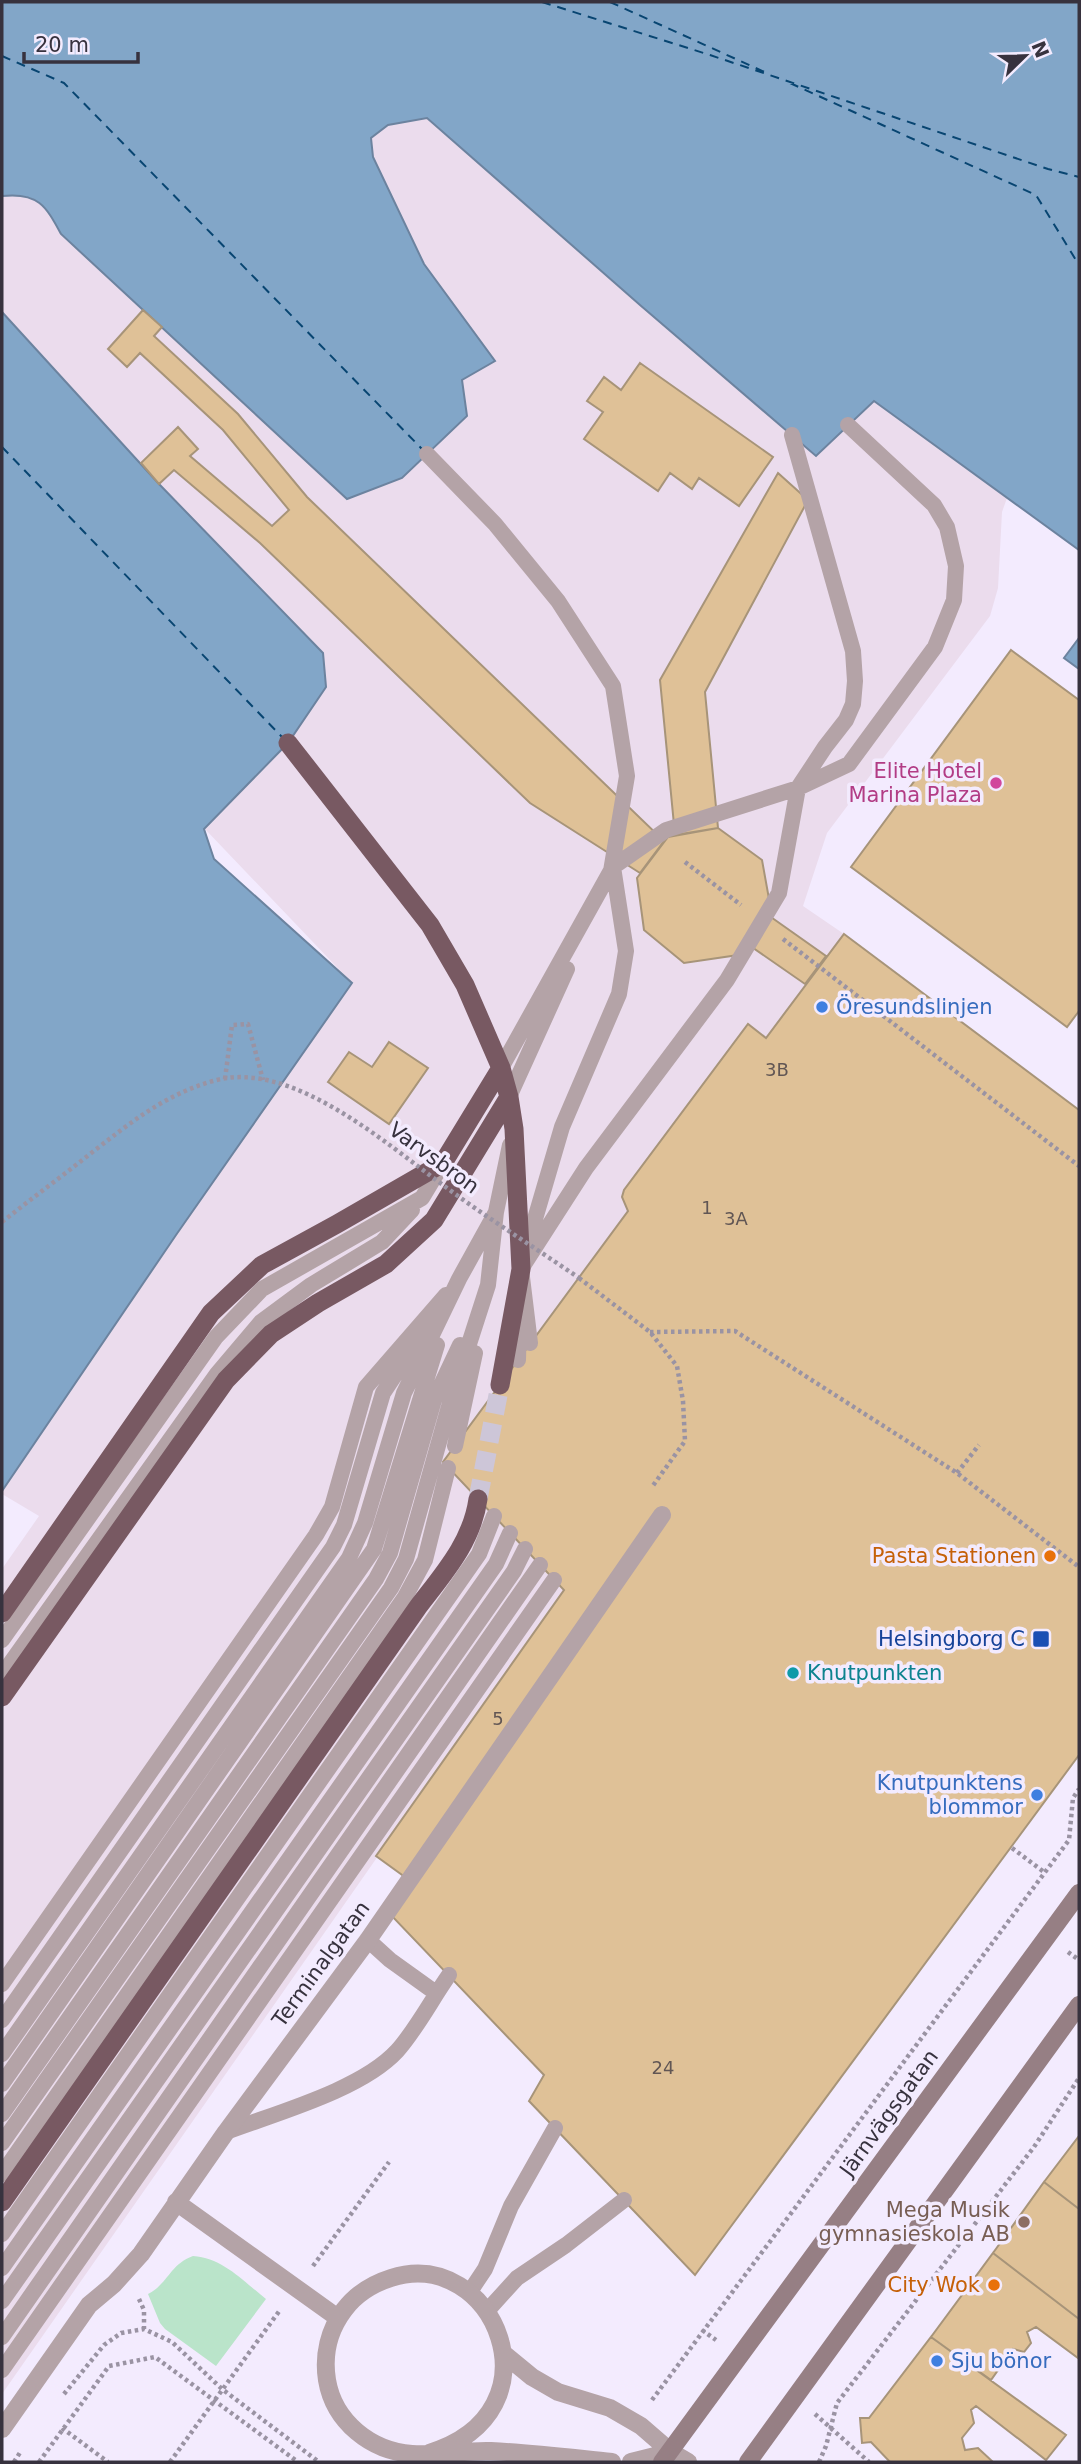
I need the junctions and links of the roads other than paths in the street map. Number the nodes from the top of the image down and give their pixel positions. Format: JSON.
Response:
{"nodes":[{"id":1,"x":848,"y":425,"type":"dead end"},
{"id":2,"x":792,"y":435,"type":"dead end"},
{"id":3,"x":427,"y":454,"type":"dead end"},
{"id":4,"x":288,"y":743,"type":"dead end"},
{"id":5,"x":798,"y":788,"type":"junction"},
{"id":6,"x":613,"y":867,"type":"junction"},
{"id":7,"x":501,"y":1068,"type":"junction"},
{"id":8,"x":509,"y":1097,"type":"junction"},
{"id":9,"x":514,"y":1129,"type":"junction"},
{"id":10,"x":443,"y":1163,"type":"junction"},
{"id":11,"x":422,"y":1198,"type":"junction"},
{"id":12,"x":495,"y":1212,"type":"junction"},
{"id":13,"x":521,"y":1269,"type":"junction"},
{"id":14,"x":459,"y":1279,"type":"junction"},
{"id":15,"x":488,"y":1285,"type":"junction"},
{"id":16,"x":535,"y":1338,"type":"dead end"},
{"id":17,"x":518,"y":1360,"type":"dead end"},
{"id":18,"x":499,"y":1385,"type":"tunnel mouth"},
{"id":19,"x":455,"y":1446,"type":"dead end"},
{"id":20,"x":448,"y":1468,"type":"dead end"},
{"id":21,"x":478,"y":1499,"type":"tunnel mouth"},
{"id":22,"x":662,"y":1515,"type":"dead end"},
{"id":23,"x":494,"y":1516,"type":"dead end"},
{"id":24,"x":510,"y":1533,"type":"dead end"},
{"id":25,"x":525,"y":1549,"type":"dead end"},
{"id":26,"x":540,"y":1565,"type":"dead end"},
{"id":27,"x":554,"y":1580,"type":"dead end"},
{"id":28,"x":2,"y":1613,"type":"edge"},
{"id":29,"x":2,"y":1640,"type":"edge"},
{"id":30,"x":2,"y":1675,"type":"edge"},
{"id":31,"x":2,"y":1697,"type":"edge"},
{"id":32,"x":1079,"y":1893,"type":"edge"},
{"id":33,"x":368,"y":1940,"type":"junction"},
{"id":34,"x":449,"y":1975,"type":"dead end"},
{"id":35,"x":2,"y":1984,"type":"edge"},
{"id":36,"x":436,"y":1993,"type":"junction"},
{"id":37,"x":1079,"y":2005,"type":"edge"},
{"id":38,"x":2,"y":2020,"type":"edge"},
{"id":39,"x":2,"y":2054,"type":"edge"},
{"id":40,"x":2,"y":2084,"type":"edge"},
{"id":41,"x":2,"y":2114,"type":"edge"},
{"id":42,"x":555,"y":2128,"type":"dead end"},
{"id":43,"x":226,"y":2132,"type":"junction"},
{"id":44,"x":2,"y":2143,"type":"edge"},
{"id":45,"x":2,"y":2174,"type":"edge"},
{"id":46,"x":624,"y":2200,"type":"dead end"},
{"id":47,"x":2,"y":2202,"type":"edge"},
{"id":48,"x":176,"y":2202,"type":"junction"},
{"id":49,"x":2,"y":2234,"type":"edge"},
{"id":50,"x":2,"y":2268,"type":"edge"},
{"id":51,"x":469,"y":2293,"type":"junction"},
{"id":52,"x":2,"y":2301,"type":"edge"},
{"id":53,"x":487,"y":2311,"type":"junction"},
{"id":54,"x":338,"y":2318,"type":"junction"},
{"id":55,"x":2,"y":2337,"type":"edge"},
{"id":56,"x":504,"y":2354,"type":"junction"},
{"id":57,"x":2,"y":2370,"type":"edge"},
{"id":58,"x":2,"y":2429,"type":"edge"},
{"id":59,"x":423,"y":2457,"type":"edge"},
{"id":60,"x":666,"y":2457,"type":"edge"},
{"id":61,"x":612,"y":2462,"type":"edge"},
{"id":62,"x":631,"y":2462,"type":"edge"},
{"id":63,"x":688,"y":2462,"type":"edge"},
{"id":64,"x":748,"y":2462,"type":"edge"}],
"edges":[{"from":1,"to":5,"type":"lane"},
{"from":2,"to":5,"type":"lane"},
{"from":3,"to":6,"type":"lane"},
{"from":4,"to":7,"type":"highway"},
{"from":5,"to":6,"type":"lane"},
{"from":5,"to":13,"type":"lane"},
{"from":6,"to":7,"type":"lane"},
{"from":6,"to":8,"type":"lane"},
{"from":6,"to":13,"type":"lane"},
{"from":7,"to":8,"type":"highway"},
{"from":7,"to":10,"type":"highway"},
{"from":8,"to":9,"type":"highway"},
{"from":8,"to":31,"type":"highway"},
{"from":9,"to":12,"type":"lane"},
{"from":9,"to":13,"type":"highway"},
{"from":10,"to":11,"type":"lane"},
{"from":10,"to":28,"type":"highway"},
{"from":11,"to":29,"type":"lane"},
{"from":11,"to":30,"type":"lane"},
{"from":12,"to":14,"type":"lane"},
{"from":12,"to":15,"type":"lane"},
{"from":13,"to":16,"type":"lane"},
{"from":13,"to":17,"type":"lane"},
{"from":13,"to":18,"type":"highway"},
{"from":14,"to":35,"type":"lane"},
{"from":14,"to":38,"type":"lane"},
{"from":14,"to":39,"type":"lane"},
{"from":14,"to":40,"type":"lane"},
{"from":15,"to":19,"type":"lane"},
{"from":15,"to":41,"type":"lane"},
{"from":15,"to":44,"type":"lane"},
{"from":20,"to":45,"type":"lane"},
{"from":21,"to":47,"type":"highway"},
{"from":22,"to":33,"type":"street","name":"Terminalgatan"},
{"from":23,"to":49,"type":"lane"},
{"from":24,"to":50,"type":"lane"},
{"from":25,"to":52,"type":"lane"},
{"from":26,"to":55,"type":"lane"},
{"from":27,"to":57,"type":"lane"},
{"from":32,"to":60,"type":"main road","name":"Järnvägsgatan"},
{"from":33,"to":36,"type":"lane"},
{"from":33,"to":43,"type":"street","name":"Terminalgatan"},
{"from":34,"to":36,"type":"lane"},
{"from":36,"to":43,"type":"lane"},
{"from":37,"to":64,"type":"main road"},
{"from":42,"to":51,"type":"lane"},
{"from":43,"to":48,"type":"street","name":"Terminalgatan"},
{"from":46,"to":53,"type":"lane"},
{"from":48,"to":54,"type":"street"},
{"from":48,"to":58,"type":"street","name":"Terminalgatan"},
{"from":51,"to":53,"type":"street"},
{"from":51,"to":54,"type":"street"},
{"from":53,"to":56,"type":"street"},
{"from":54,"to":59,"type":"street"},
{"from":56,"to":59,"type":"street"},
{"from":56,"to":60,"type":"street"},
{"from":59,"to":61,"type":"street"},
{"from":60,"to":62,"type":"street"},
{"from":60,"to":63,"type":"street"}]}
